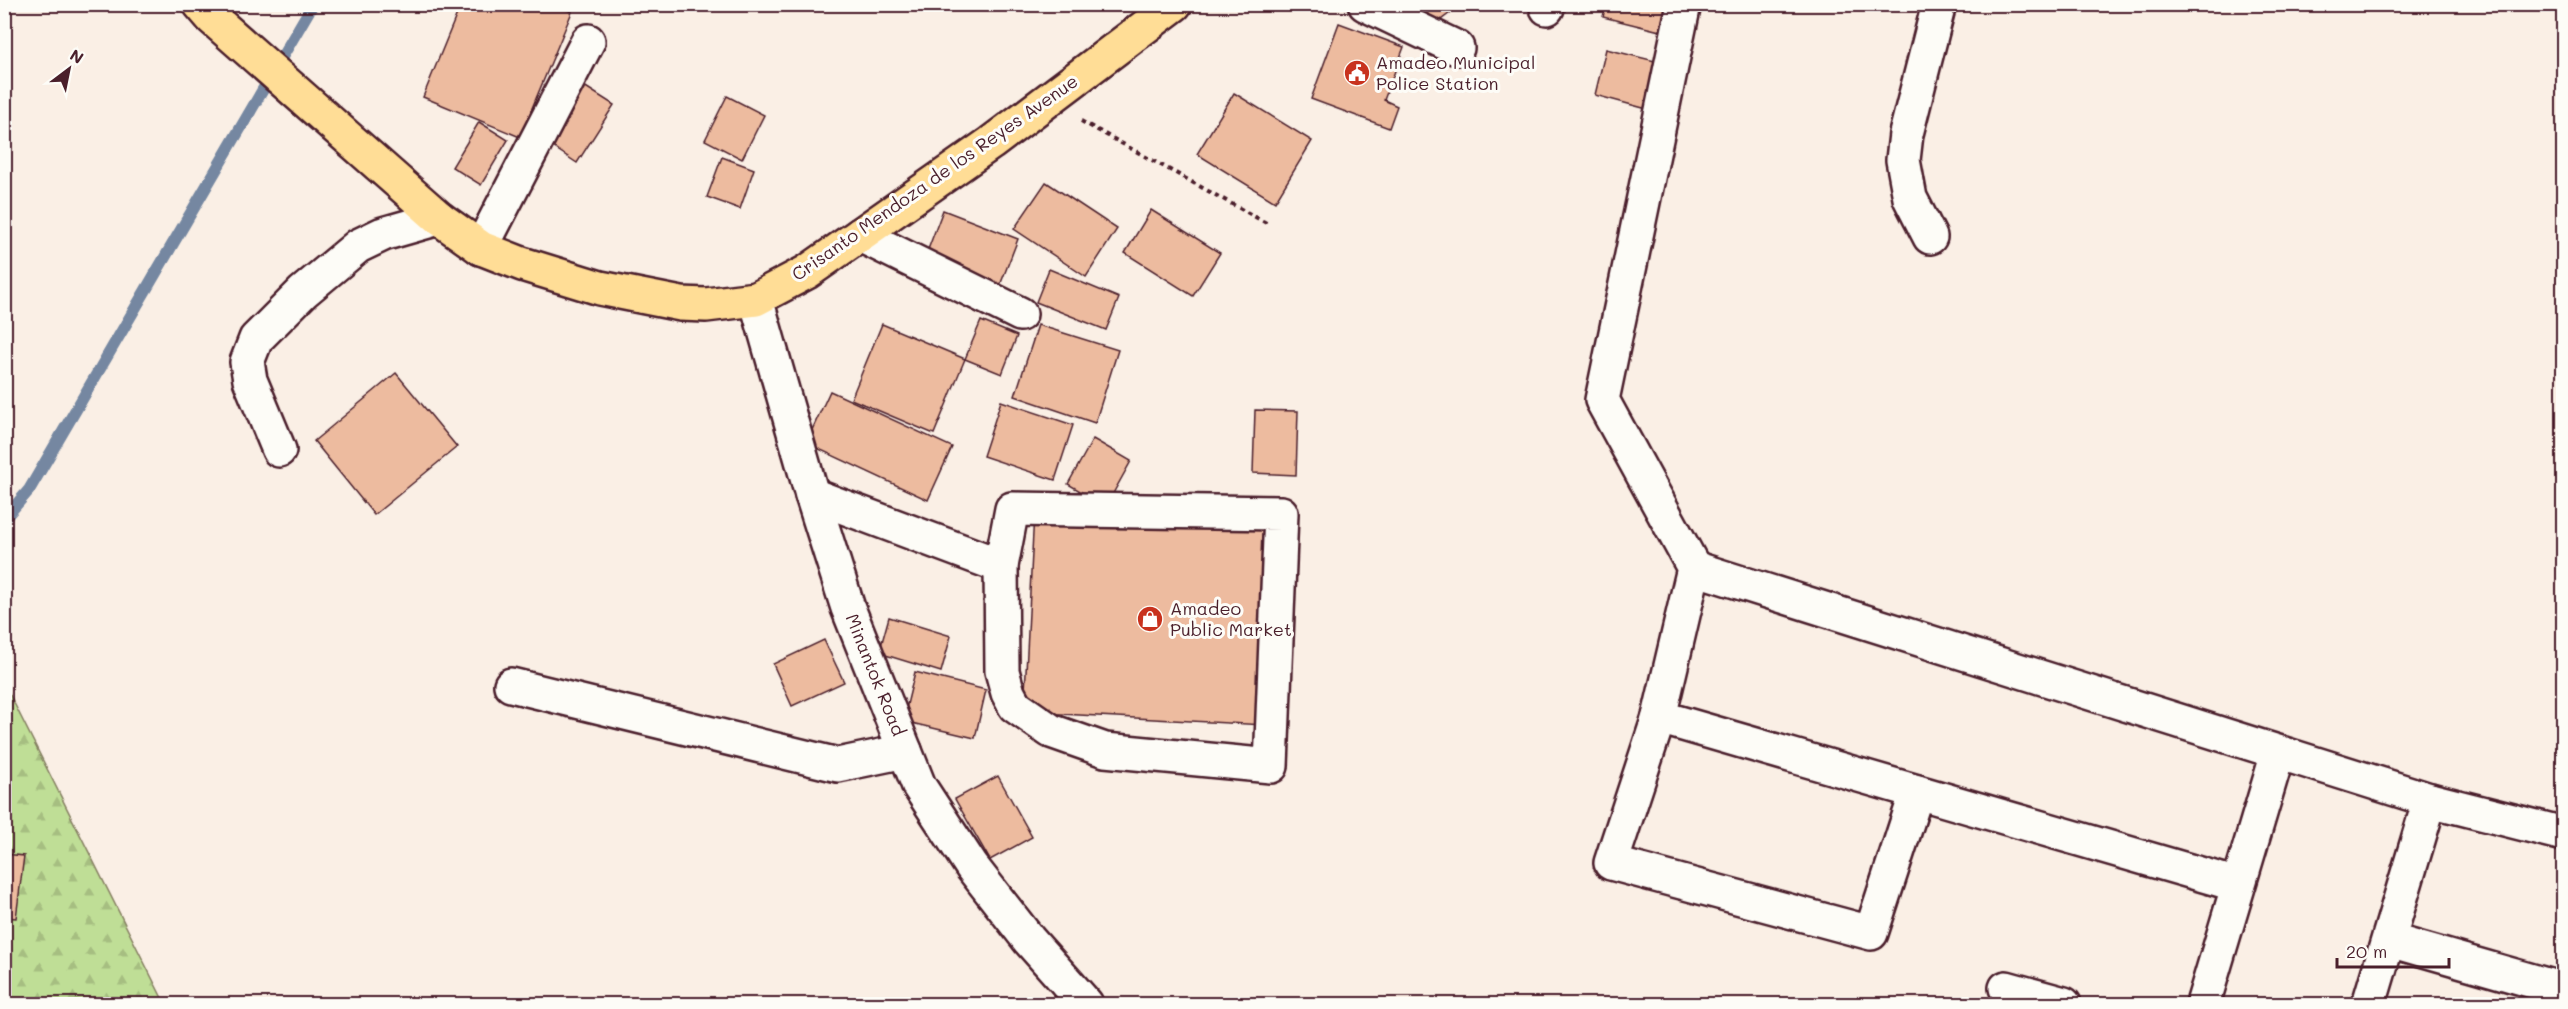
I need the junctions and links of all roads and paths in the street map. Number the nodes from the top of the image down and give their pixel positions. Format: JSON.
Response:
{"nodes":[{"id":1,"x":1175,"y":4,"type":"edge"},
{"id":2,"x":1365,"y":4,"type":"edge"},
{"id":3,"x":1684,"y":4,"type":"edge"},
{"id":4,"x":1939,"y":4,"type":"edge"},
{"id":5,"x":206,"y":11,"type":"edge"},
{"id":6,"x":588,"y":40,"type":"dead end"},
{"id":7,"x":1457,"y":48,"type":"dead end"},
{"id":8,"x":1046,"y":101,"type":"junction"},
{"id":9,"x":439,"y":218,"type":"junction"},
{"id":10,"x":1270,"y":225,"type":"dead end"},
{"id":11,"x":860,"y":235,"type":"junction"},
{"id":12,"x":1930,"y":237,"type":"dead end"},
{"id":13,"x":481,"y":248,"type":"junction"},
{"id":14,"x":756,"y":299,"type":"junction"},
{"id":15,"x":1020,"y":314,"type":"dead end"},
{"id":16,"x":279,"y":450,"type":"dead end"},
{"id":17,"x":812,"y":495,"type":"junction"},
{"id":18,"x":1001,"y":566,"type":"junction"},
{"id":19,"x":1694,"y":568,"type":"junction"},
{"id":20,"x":512,"y":685,"type":"dead end"},
{"id":21,"x":1659,"y":717,"type":"junction"},
{"id":22,"x":905,"y":751,"type":"junction"},
{"id":23,"x":2278,"y":753,"type":"junction"},
{"id":24,"x":1917,"y":792,"type":"junction"},
{"id":25,"x":2430,"y":800,"type":"junction"},
{"id":26,"x":2564,"y":834,"type":"edge"},
{"id":27,"x":2238,"y":885,"type":"junction"},
{"id":28,"x":2389,"y":940,"type":"junction"},
{"id":29,"x":2006,"y":988,"type":"dead end"},
{"id":30,"x":2564,"y":990,"type":"edge"},
{"id":31,"x":1086,"y":1005,"type":"edge"},
{"id":32,"x":2064,"y":1005,"type":"edge"},
{"id":33,"x":2203,"y":1005,"type":"edge"},
{"id":34,"x":2369,"y":1005,"type":"edge"}],
"edges":[{"from":1,"to":8,"type":"main road","name":"Crisanto Mendoza de los Reyes Avenue"},
{"from":2,"to":7,"type":"street"},
{"from":3,"to":19,"type":"street"},
{"from":4,"to":12,"type":"street"},
{"from":5,"to":9,"type":"main road","name":"Crisanto Mendoza de los Reyes Avenue"},
{"from":6,"to":13,"type":"street"},
{"from":8,"to":10,"type":"path"},
{"from":8,"to":11,"type":"main road","name":"Crisanto Mendoza de los Reyes Avenue"},
{"from":9,"to":13,"type":"main road","name":"Crisanto Mendoza de los Reyes Avenue"},
{"from":9,"to":16,"type":"street"},
{"from":11,"to":14,"type":"main road","name":"Crisanto Mendoza de los Reyes Avenue"},
{"from":11,"to":15,"type":"street"},
{"from":13,"to":14,"type":"main road","name":"Crisanto Mendoza de los Reyes Avenue"},
{"from":14,"to":17,"type":"street","name":"Minantok Road"},
{"from":17,"to":18,"type":"street"},
{"from":17,"to":22,"type":"street","name":"Minantok Road"},
{"from":18,"to":18,"type":"street"},
{"from":19,"to":21,"type":"street"},
{"from":19,"to":23,"type":"street"},
{"from":20,"to":22,"type":"street"},
{"from":21,"to":24,"type":"street"},
{"from":21,"to":24,"type":"street"},
{"from":22,"to":31,"type":"street","name":"Minantok Road"},
{"from":23,"to":25,"type":"street"},
{"from":23,"to":27,"type":"street"},
{"from":24,"to":27,"type":"street"},
{"from":25,"to":26,"type":"street"},
{"from":25,"to":28,"type":"street"},
{"from":27,"to":33,"type":"street"},
{"from":28,"to":30,"type":"street"},
{"from":28,"to":34,"type":"street"},
{"from":29,"to":32,"type":"street"}]}
